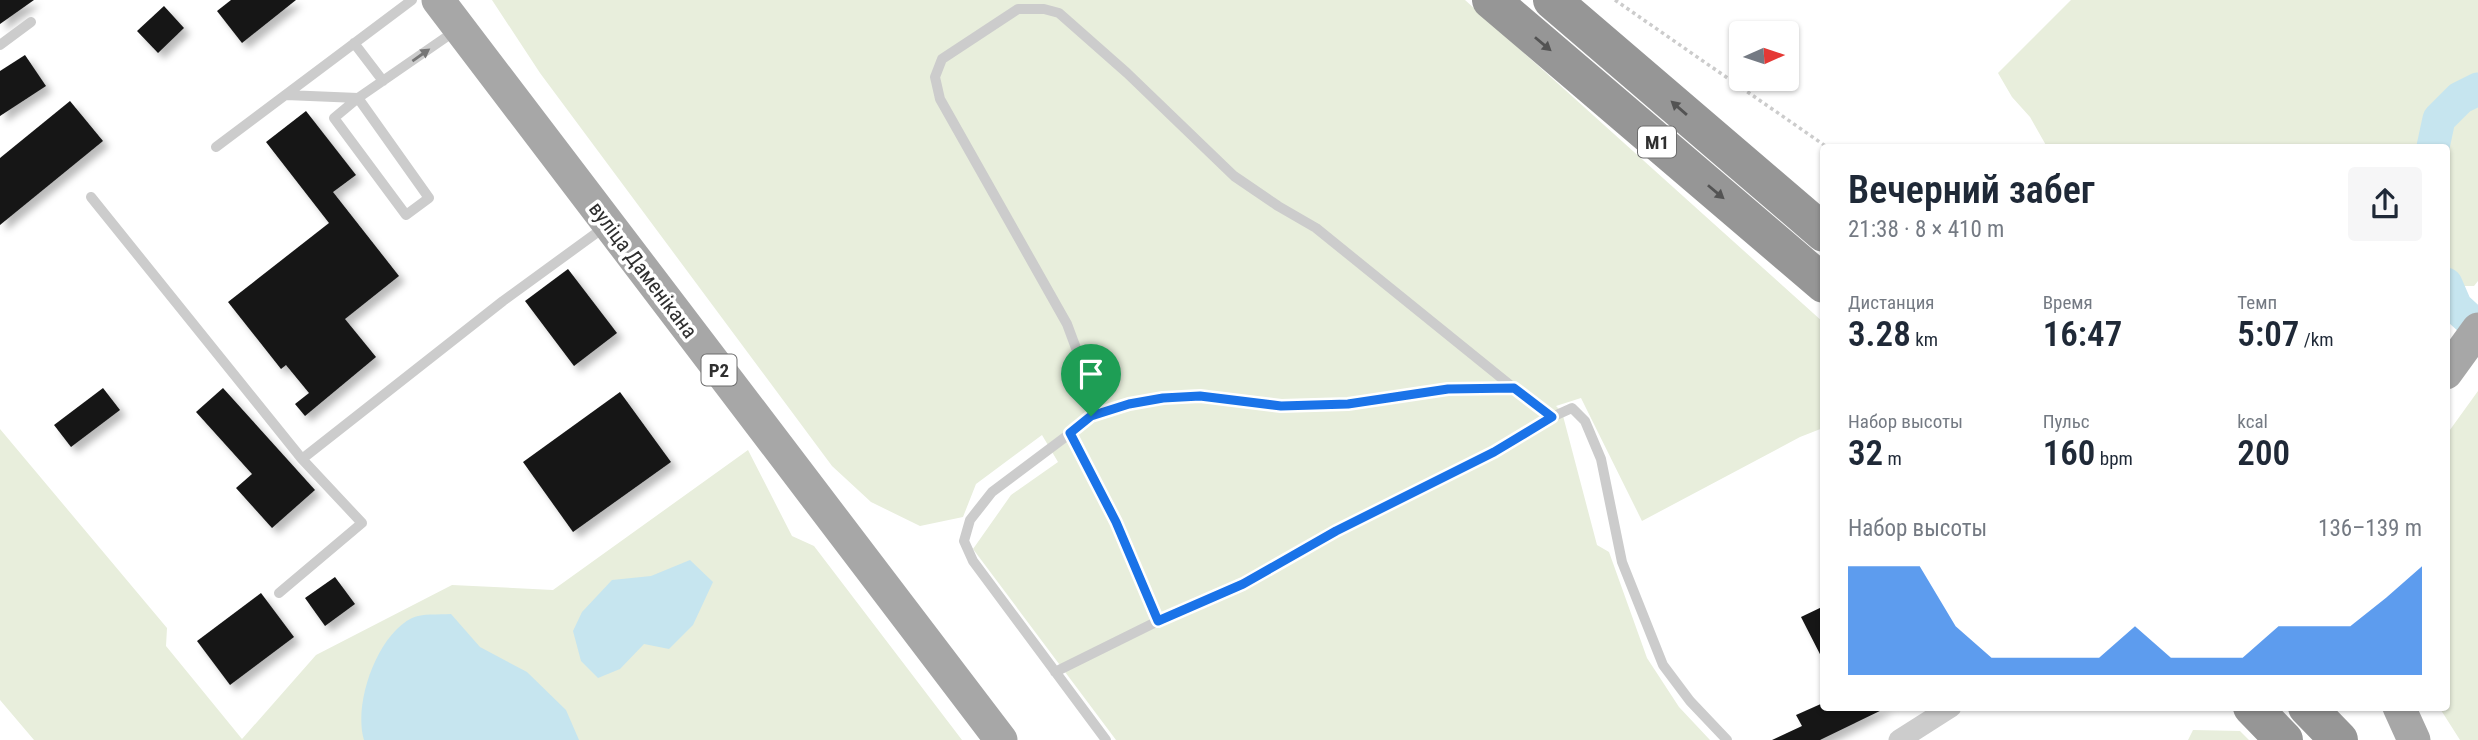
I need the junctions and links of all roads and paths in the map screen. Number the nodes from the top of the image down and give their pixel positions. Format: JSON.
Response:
{"nodes":[{"id":1,"x":412,"y":0,"type":"edge"},
{"id":2,"x":438,"y":0,"type":"edge"},
{"id":3,"x":1491,"y":0,"type":"edge"},
{"id":4,"x":1552,"y":0,"type":"edge"},
{"id":5,"x":1615,"y":0,"type":"edge"},
{"id":6,"x":30,"y":22,"type":"dead end"},
{"id":7,"x":459,"y":28,"type":"junction"},
{"id":8,"x":354,"y":43,"type":"junction"},
{"id":9,"x":0,"y":45,"type":"edge"},
{"id":10,"x":383,"y":81,"type":"junction"},
{"id":11,"x":286,"y":94,"type":"junction"},
{"id":12,"x":358,"y":99,"type":"junction"},
{"id":13,"x":1823,"y":144,"type":"edge"},
{"id":14,"x":216,"y":147,"type":"dead end"},
{"id":15,"x":90,"y":197,"type":"dead end"},
{"id":16,"x":608,"y":224,"type":"junction"},
{"id":17,"x":1820,"y":230,"type":"edge"},
{"id":18,"x":1820,"y":281,"type":"edge"},
{"id":19,"x":2478,"y":329,"type":"edge"},
{"id":20,"x":2450,"y":368,"type":"edge"},
{"id":21,"x":1514,"y":388,"type":"junction"},
{"id":22,"x":1091,"y":416,"type":"junction"},
{"id":23,"x":1552,"y":417,"type":"junction"},
{"id":24,"x":1070,"y":433,"type":"junction"},
{"id":25,"x":302,"y":459,"type":"junction"},
{"id":26,"x":279,"y":593,"type":"dead end"},
{"id":27,"x":1158,"y":621,"type":"junction"},
{"id":28,"x":1055,"y":672,"type":"junction"},
{"id":29,"x":1945,"y":711,"type":"edge"},
{"id":30,"x":2256,"y":711,"type":"edge"},
{"id":31,"x":2311,"y":711,"type":"edge"},
{"id":32,"x":2401,"y":711,"type":"edge"},
{"id":33,"x":1000,"y":740,"type":"edge"},
{"id":34,"x":1106,"y":740,"type":"edge"},
{"id":35,"x":1727,"y":740,"type":"edge"},
{"id":36,"x":1899,"y":740,"type":"edge"},
{"id":37,"x":2284,"y":740,"type":"edge"},
{"id":38,"x":2339,"y":740,"type":"edge"},
{"id":39,"x":2414,"y":740,"type":"edge"}],
"edges":[{"from":1,"to":8,"type":"lane"},
{"from":2,"to":7,"type":"main road","name":"вуліца Даменікана","number":"Р2"},
{"from":3,"to":18,"type":"highway","number":"М1","one_way":true},
{"from":17,"to":4,"type":"highway","number":"М1","one_way":true},
{"from":5,"to":13,"type":"path"},
{"from":6,"to":9,"type":"lane"},
{"from":10,"to":7,"type":"lane","one_way":true},
{"from":7,"to":16,"type":"main road","name":"вуліца Даменікана","number":"Р2"},
{"from":8,"to":10,"type":"lane"},
{"from":8,"to":11,"type":"lane"},
{"from":10,"to":12,"type":"lane"},
{"from":11,"to":12,"type":"lane"},
{"from":11,"to":14,"type":"lane"},
{"from":12,"to":12,"type":"lane"},
{"from":15,"to":25,"type":"lane"},
{"from":16,"to":25,"type":"lane"},
{"from":16,"to":33,"type":"main road","name":"вуліца Даменікана","number":"Р2"},
{"from":19,"to":20,"type":"main road"},
{"from":21,"to":22,"type":"lane"},
{"from":21,"to":22,"type":"lane"},
{"from":21,"to":23,"type":"lane"},
{"from":22,"to":24,"type":"lane"},
{"from":23,"to":27,"type":"lane"},
{"from":23,"to":35,"type":"lane"},
{"from":24,"to":27,"type":"lane"},
{"from":24,"to":28,"type":"lane"},
{"from":25,"to":26,"type":"lane"},
{"from":27,"to":28,"type":"lane"},
{"from":28,"to":34,"type":"lane"},
{"from":29,"to":36,"type":"street"},
{"from":30,"to":37,"type":"highway"},
{"from":31,"to":38,"type":"highway"},
{"from":32,"to":39,"type":"main road"}]}
